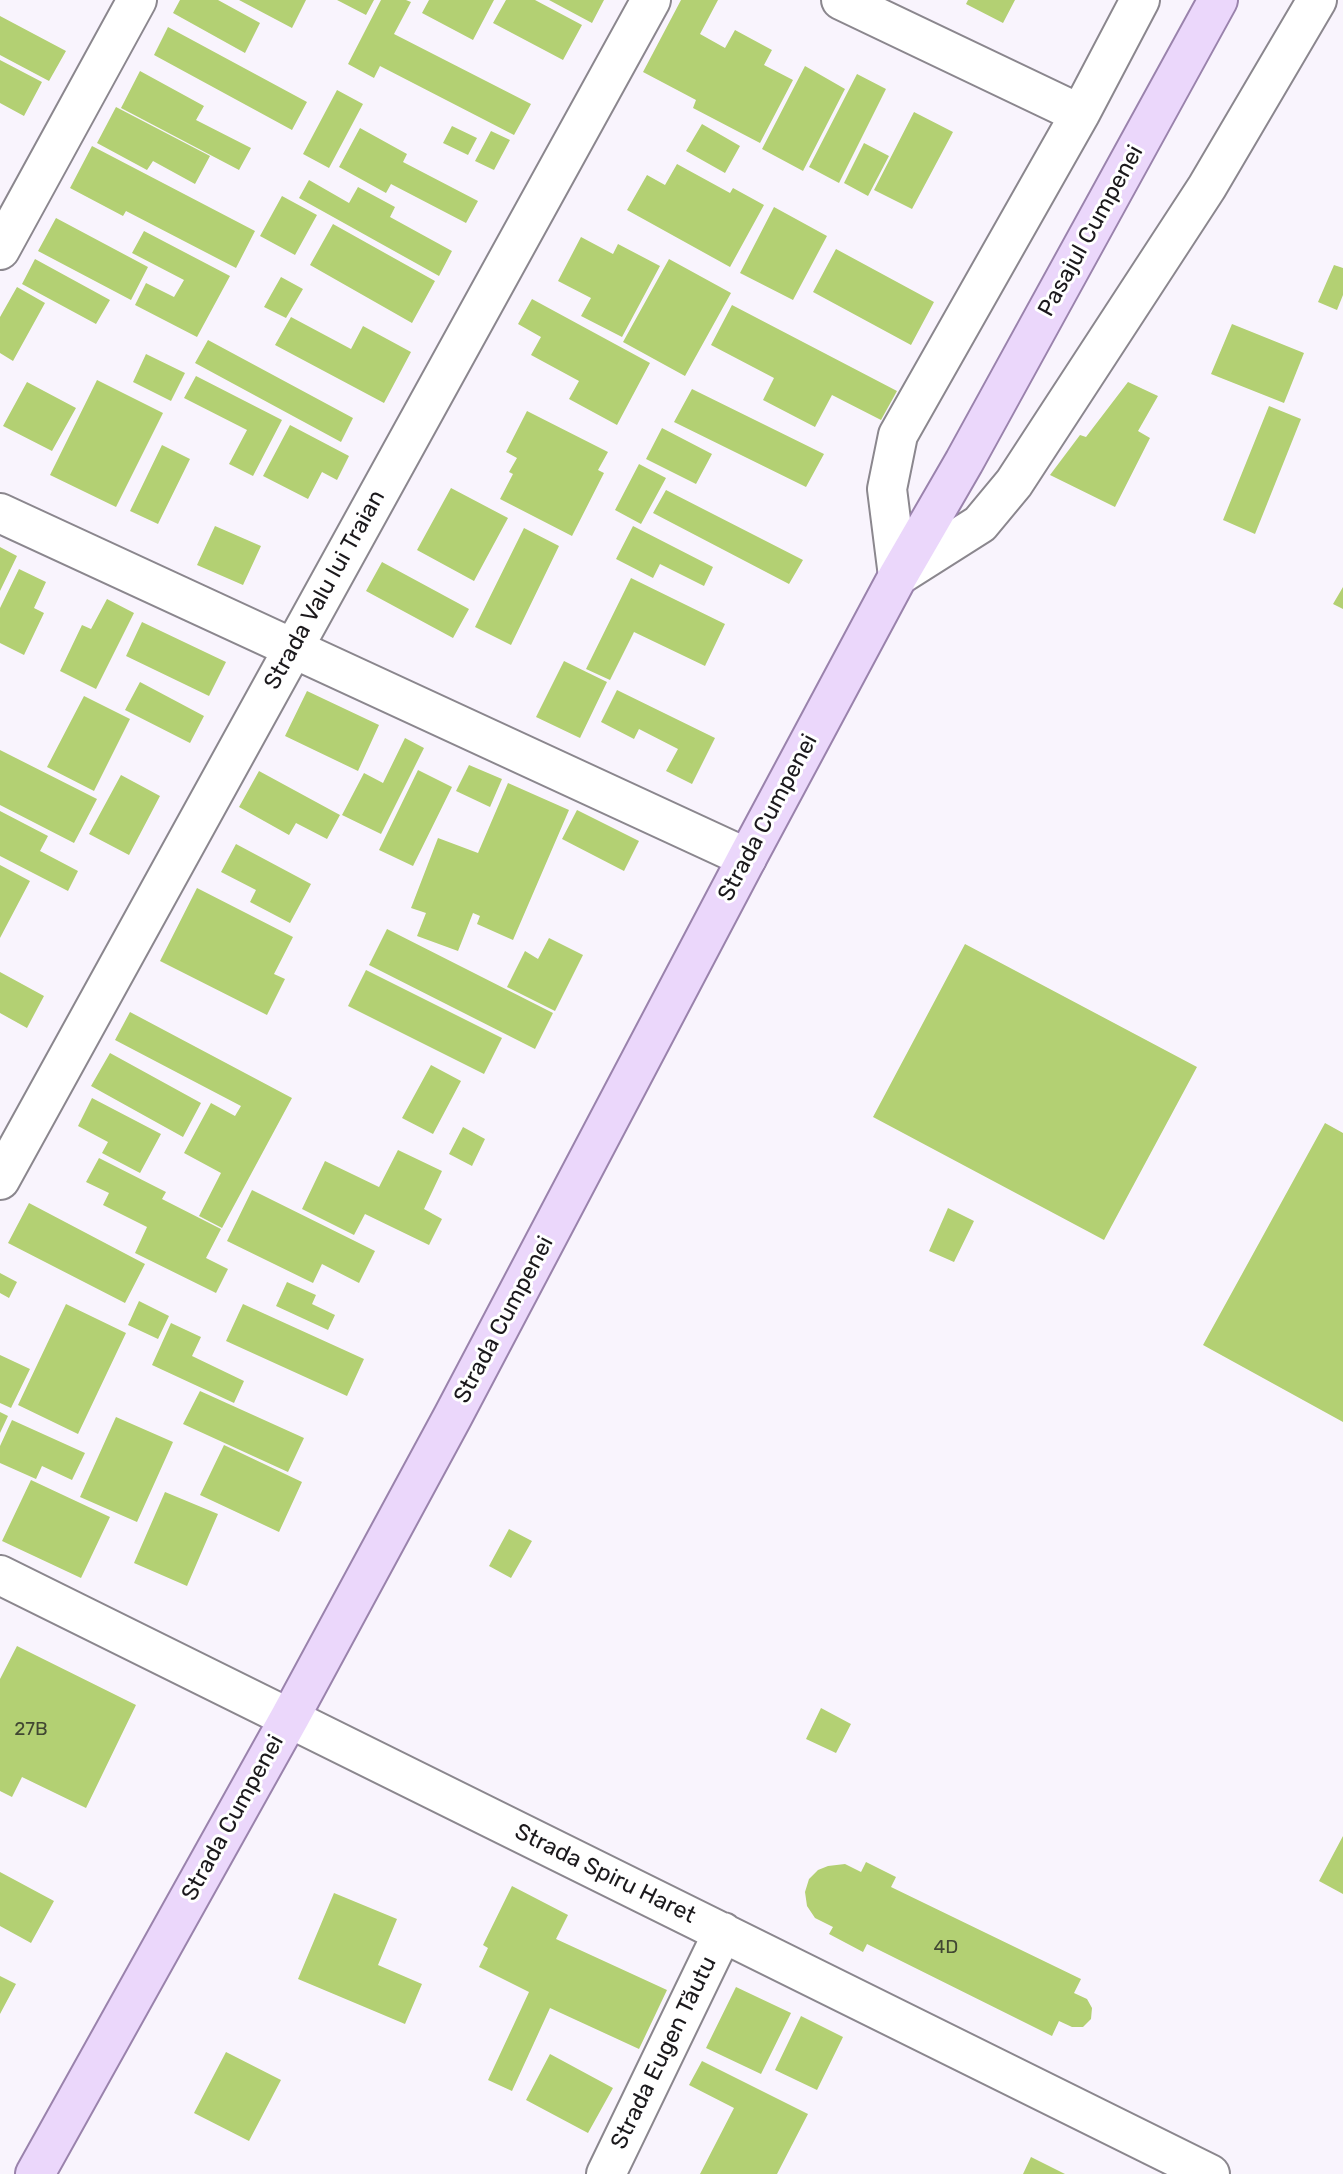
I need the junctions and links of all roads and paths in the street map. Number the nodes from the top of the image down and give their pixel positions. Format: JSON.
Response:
{"nodes":[{"id":1,"x":137,"y":0,"type":"edge"},
{"id":2,"x":651,"y":0,"type":"edge"},
{"id":3,"x":841,"y":0,"type":"edge"},
{"id":4,"x":1140,"y":0,"type":"edge"},
{"id":5,"x":1218,"y":0,"type":"edge"},
{"id":6,"x":1317,"y":0,"type":"edge"},
{"id":7,"x":1080,"y":114,"type":"junction"},
{"id":8,"x":0,"y":250,"type":"edge"},
{"id":9,"x":964,"y":462,"type":"joint"},
{"id":10,"x":0,"y":513,"type":"edge"},
{"id":11,"x":898,"y":576,"type":"junction"},
{"id":12,"x":293,"y":649,"type":"junction"},
{"id":13,"x":747,"y":858,"type":"junction"},
{"id":14,"x":0,"y":1180,"type":"edge"},
{"id":15,"x":0,"y":1575,"type":"edge"},
{"id":16,"x":289,"y":1717,"type":"junction"},
{"id":17,"x":723,"y":1932,"type":"junction"},
{"id":18,"x":1206,"y":2173,"type":"edge"},
{"id":19,"x":35,"y":2174,"type":"edge"},
{"id":20,"x":606,"y":2174,"type":"edge"}],
"edges":[{"from":1,"to":8,"type":"street"},
{"from":2,"to":12,"type":"street","name":"Strada Valu lui Traian"},
{"from":3,"to":7,"type":"street"},
{"from":4,"to":7,"type":"street"},
{"from":5,"to":9,"type":"main road","name":"Pasajul Cumpenei"},
{"from":6,"to":11,"type":"street"},
{"from":7,"to":11,"type":"street"},
{"from":9,"to":11,"type":"main road","name":"Strada Cumpenei"},
{"from":10,"to":12,"type":"street"},
{"from":11,"to":13,"type":"main road","name":"Strada Cumpenei"},
{"from":12,"to":13,"type":"street"},
{"from":12,"to":14,"type":"street","name":"Strada Valu lui Traian"},
{"from":13,"to":16,"type":"main road","name":"Strada Cumpenei"},
{"from":15,"to":16,"type":"street","name":"Strada Spiru Haret"},
{"from":16,"to":17,"type":"street","name":"Strada Spiru Haret"},
{"from":16,"to":19,"type":"main road","name":"Strada Cumpenei"},
{"from":17,"to":18,"type":"street","name":"Strada Spiru Haret"},
{"from":17,"to":20,"type":"street","name":"Strada Eugen Tăutu"}]}
